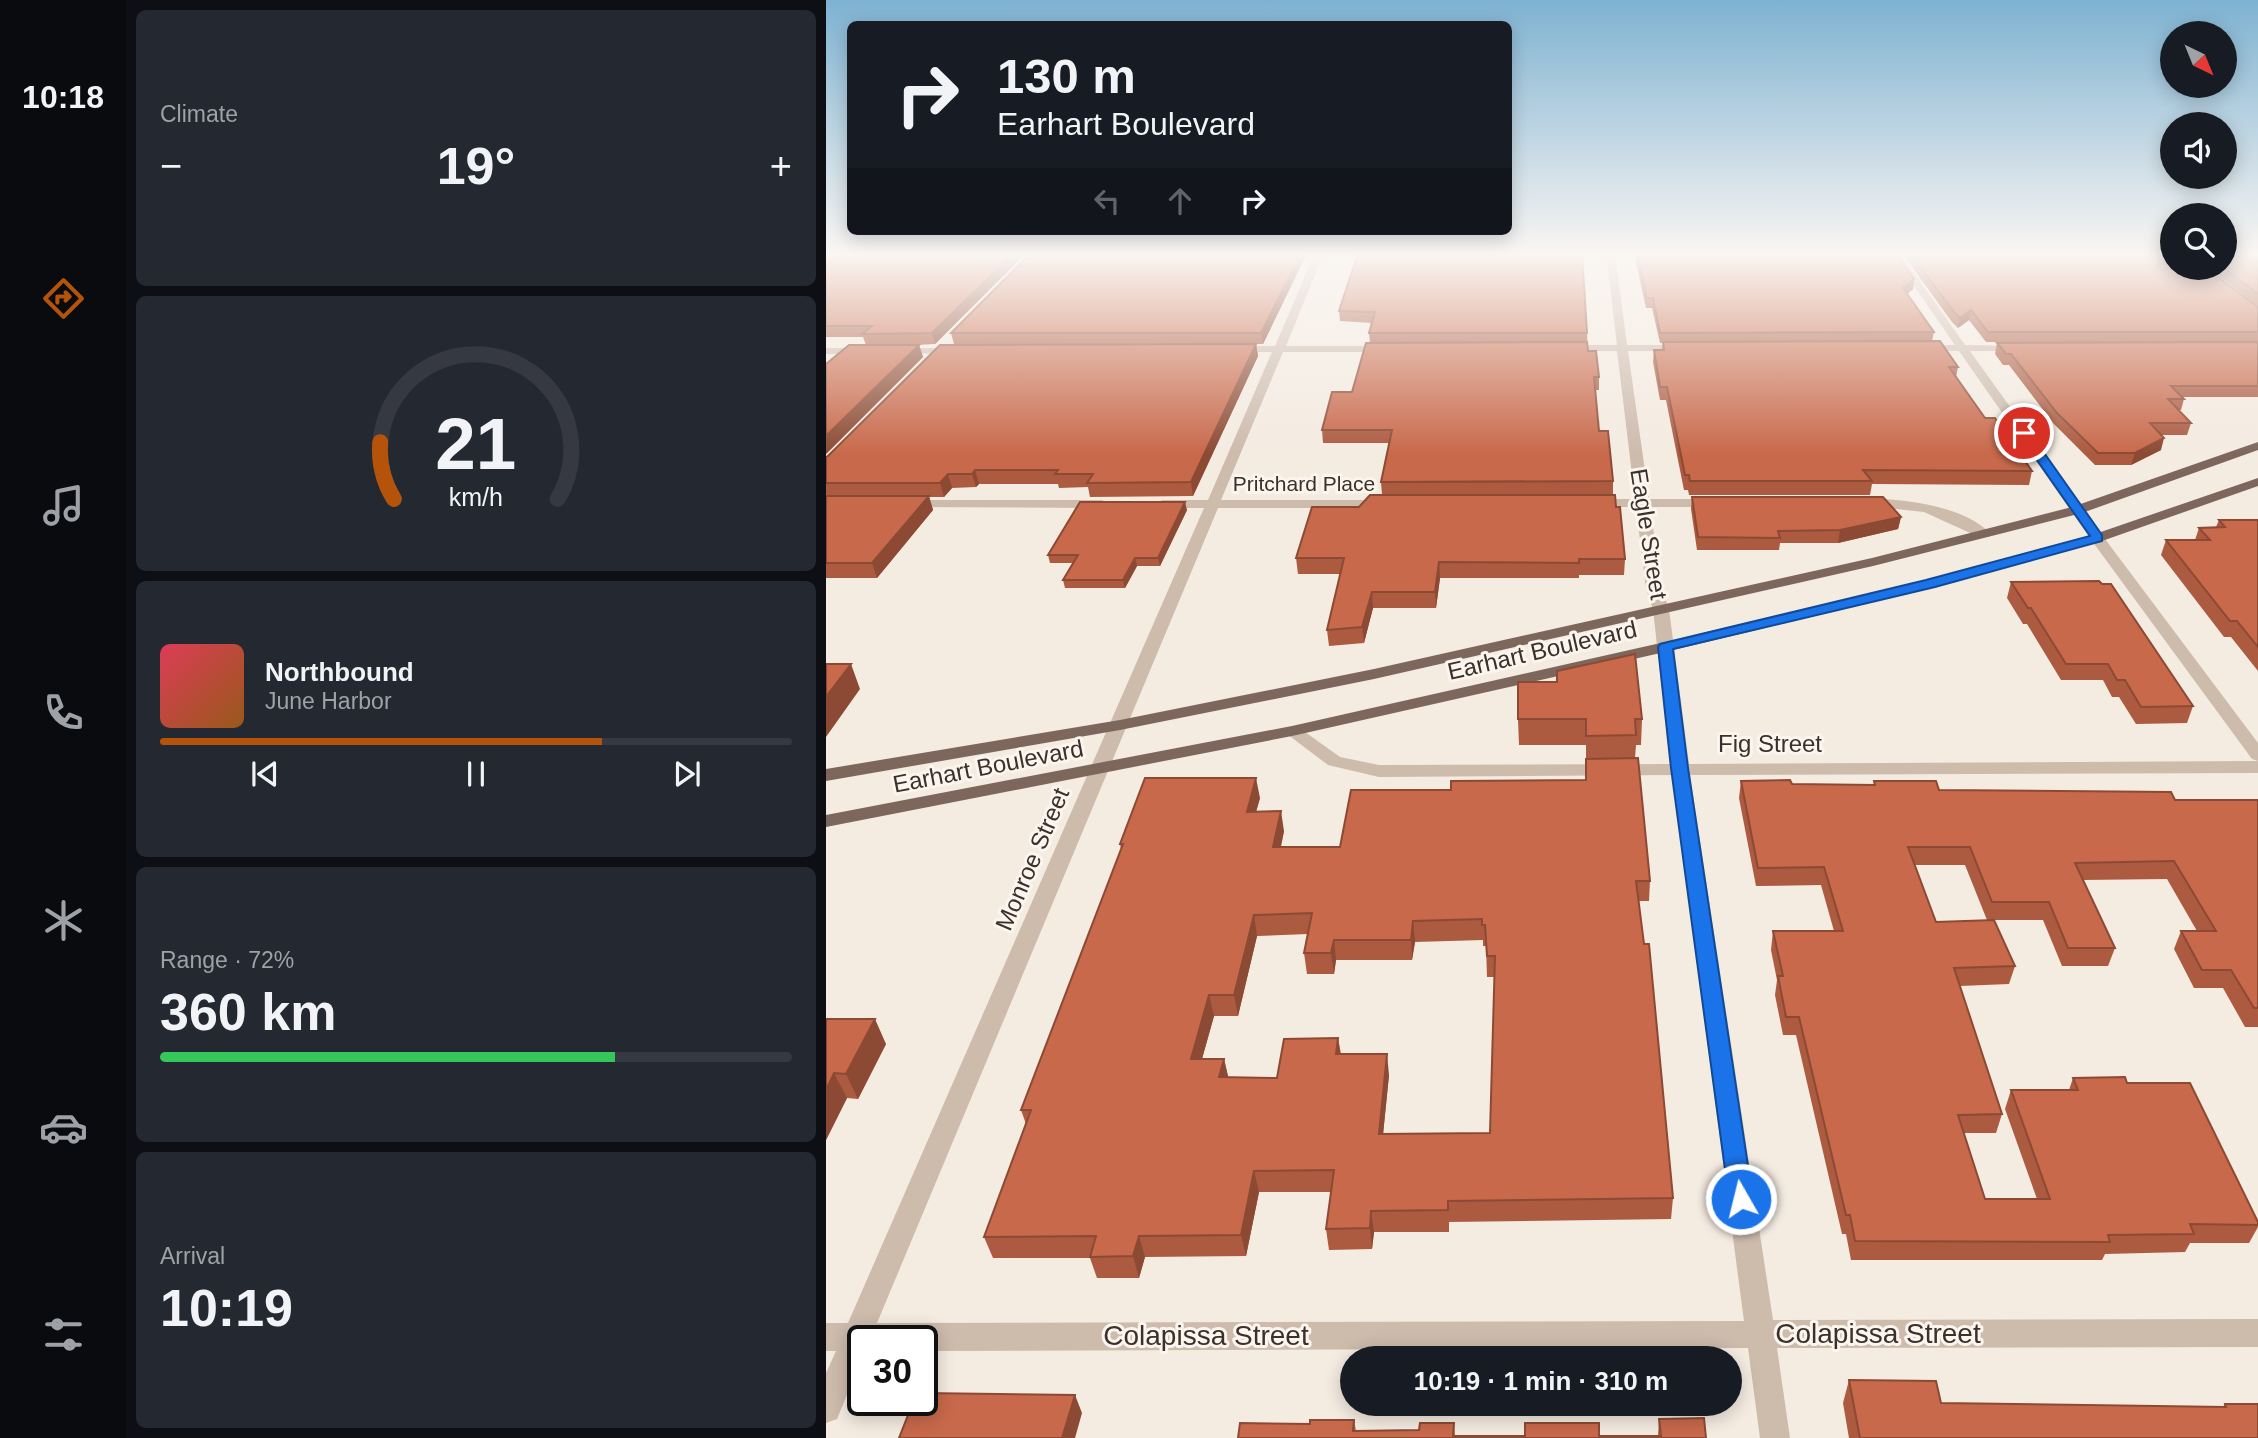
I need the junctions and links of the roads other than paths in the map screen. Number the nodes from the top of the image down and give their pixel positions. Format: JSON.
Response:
{"nodes":[{"id":1,"x":1291,"y":320,"type":"edge"},
{"id":2,"x":1618,"y":320,"type":"edge"},
{"id":3,"x":1944,"y":320,"type":"edge"},
{"id":4,"x":951,"y":341,"type":"edge"},
{"id":5,"x":1553,"y":348,"type":"edge"},
{"id":6,"x":1621,"y":348,"type":"junction"},
{"id":7,"x":1690,"y":348,"type":"edge"},
{"id":8,"x":1910,"y":348,"type":"edge"},
{"id":9,"x":1965,"y":348,"type":"junction"},
{"id":10,"x":2035,"y":348,"type":"edge"},
{"id":11,"x":1225,"y":349,"type":"edge"},
{"id":12,"x":1279,"y":349,"type":"junction"},
{"id":13,"x":1402,"y":349,"type":"edge"},
{"id":14,"x":826,"y":351,"type":"edge"},
{"id":15,"x":877,"y":351,"type":"edge"},
{"id":16,"x":890,"y":351,"type":"edge"},
{"id":17,"x":941,"y":351,"type":"junction"},
{"id":18,"x":968,"y":351,"type":"edge"},
{"id":19,"x":932,"y":360,"type":"edge"},
{"id":20,"x":2258,"y":446,"type":"edge"},
{"id":21,"x":2258,"y":482,"type":"edge"},
{"id":22,"x":1850,"y":502,"type":"edge"},
{"id":23,"x":1574,"y":503,"type":"edge"},
{"id":24,"x":1644,"y":503,"type":"junction"},
{"id":25,"x":1727,"y":503,"type":"edge"},
{"id":26,"x":895,"y":504,"type":"edge"},
{"id":27,"x":1115,"y":504,"type":"edge"},
{"id":28,"x":1143,"y":504,"type":"edge"},
{"id":29,"x":1211,"y":504,"type":"junction"},
{"id":30,"x":1407,"y":504,"type":"edge"},
{"id":31,"x":2077,"y":510,"type":"junction"},
{"id":32,"x":1984,"y":534,"type":"junction"},
{"id":33,"x":2097,"y":538,"type":"junction"},
{"id":34,"x":1661,"y":609,"type":"junction"},
{"id":35,"x":1665,"y":647,"type":"junction"},
{"id":36,"x":1120,"y":725,"type":"junction"},
{"id":37,"x":1292,"y":731,"type":"junction"},
{"id":38,"x":2258,"y":755,"type":"edge"},
{"id":39,"x":2258,"y":767,"type":"edge"},
{"id":40,"x":1680,"y":768,"type":"junction"},
{"id":41,"x":1100,"y":769,"type":"junction"},
{"id":42,"x":826,"y":775,"type":"edge"},
{"id":43,"x":826,"y":821,"type":"edge"},
{"id":44,"x":862,"y":1325,"type":"edge"},
{"id":45,"x":1761,"y":1333,"type":"junction"},
{"id":46,"x":2258,"y":1333,"type":"edge"},
{"id":47,"x":847,"y":1336,"type":"edge"},
{"id":48,"x":938,"y":1336,"type":"edge"},
{"id":49,"x":826,"y":1337,"type":"edge"},
{"id":50,"x":847,"y":1359,"type":"edge"},
{"id":51,"x":826,"y":1408,"type":"edge"},
{"id":52,"x":1775,"y":1438,"type":"edge"}],
"edges":[{"from":1,"to":12,"type":"street","name":"Monroe Street"},
{"from":2,"to":6,"type":"street","name":"Eagle Street"},
{"from":3,"to":9,"type":"street"},
{"from":4,"to":17,"type":"street"},
{"from":5,"to":6,"type":"street"},
{"from":6,"to":7,"type":"street"},
{"from":6,"to":24,"type":"street","name":"Eagle Street"},
{"from":8,"to":9,"type":"street"},
{"from":9,"to":10,"type":"street"},
{"from":9,"to":31,"type":"street"},
{"from":11,"to":12,"type":"street"},
{"from":12,"to":13,"type":"street"},
{"from":12,"to":29,"type":"street","name":"Monroe Street"},
{"from":14,"to":15,"type":"street"},
{"from":16,"to":17,"type":"street"},
{"from":17,"to":18,"type":"street"},
{"from":17,"to":19,"type":"street"},
{"from":20,"to":31,"type":"main road","name":"Earhart Boulevard"},
{"from":21,"to":33,"type":"main road","name":"Earhart Boulevard"},
{"from":22,"to":32,"type":"street"},
{"from":23,"to":24,"type":"street"},
{"from":24,"to":25,"type":"street"},
{"from":24,"to":34,"type":"street","name":"Eagle Street"},
{"from":26,"to":27,"type":"street"},
{"from":28,"to":29,"type":"street","name":"Pritchard Place"},
{"from":29,"to":30,"type":"street","name":"Pritchard Place"},
{"from":29,"to":36,"type":"street","name":"Monroe Street"},
{"from":31,"to":32,"type":"main road","name":"Earhart Boulevard"},
{"from":31,"to":33,"type":"street"},
{"from":32,"to":34,"type":"main road","name":"Earhart Boulevard"},
{"from":33,"to":35,"type":"main road","name":"Earhart Boulevard"},
{"from":33,"to":38,"type":"street"},
{"from":34,"to":35,"type":"street","name":"Eagle Street"},
{"from":34,"to":36,"type":"main road","name":"Earhart Boulevard"},
{"from":35,"to":37,"type":"main road","name":"Earhart Boulevard"},
{"from":35,"to":40,"type":"street","name":"Eagle Street"},
{"from":36,"to":41,"type":"street","name":"Monroe Street"},
{"from":36,"to":42,"type":"main road","name":"Earhart Boulevard"},
{"from":37,"to":40,"type":"street","name":"Fig Street"},
{"from":37,"to":41,"type":"main road","name":"Earhart Boulevard"},
{"from":39,"to":40,"type":"street","name":"Fig Street"},
{"from":40,"to":45,"type":"street","name":"Eagle Street"},
{"from":41,"to":43,"type":"main road","name":"Earhart Boulevard"},
{"from":41,"to":44,"type":"street","name":"Monroe Street"},
{"from":45,"to":46,"type":"street","name":"Colapissa Street"},
{"from":45,"to":48,"type":"street","name":"Colapissa Street"},
{"from":45,"to":52,"type":"street","name":"Eagle Street"},
{"from":47,"to":49,"type":"street","name":"Colapissa Street"},
{"from":50,"to":51,"type":"street","name":"Monroe Street"}]}
